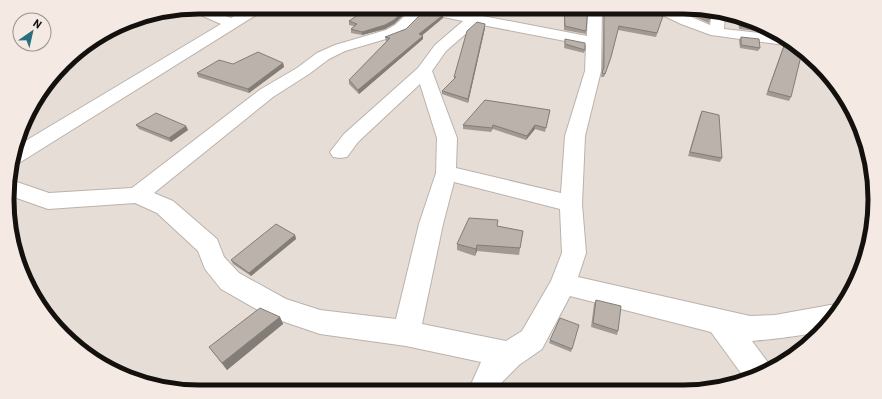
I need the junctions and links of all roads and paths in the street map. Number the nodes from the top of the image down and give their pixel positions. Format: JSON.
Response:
{"nodes":[{"id":1,"x":210,"y":14,"type":"edge"},
{"id":2,"x":247,"y":14,"type":"edge"},
{"id":3,"x":415,"y":14,"type":"edge"},
{"id":4,"x":450,"y":14,"type":"edge"},
{"id":5,"x":595,"y":14,"type":"edge"},
{"id":6,"x":672,"y":14,"type":"edge"},
{"id":7,"x":718,"y":18,"type":"edge"},
{"id":8,"x":474,"y":19,"type":"junction"},
{"id":9,"x":231,"y":24,"type":"junction"},
{"id":10,"x":716,"y":32,"type":"junction"},
{"id":11,"x":777,"y":40,"type":"edge"},
{"id":12,"x":594,"y":42,"type":"junction"},
{"id":13,"x":424,"y":71,"type":"junction"},
{"id":14,"x":340,"y":152,"type":"dead end"},
{"id":15,"x":20,"y":153,"type":"edge"},
{"id":16,"x":446,"y":174,"type":"junction"},
{"id":17,"x":14,"y":189,"type":"edge"},
{"id":18,"x":137,"y":195,"type":"junction"},
{"id":19,"x":571,"y":204,"type":"junction"},
{"id":20,"x":563,"y":284,"type":"junction"},
{"id":21,"x":825,"y":318,"type":"edge"},
{"id":22,"x":720,"y":323,"type":"junction"},
{"id":23,"x":406,"y":333,"type":"junction"},
{"id":24,"x":509,"y":355,"type":"junction"},
{"id":25,"x":756,"y":370,"type":"edge"},
{"id":26,"x":486,"y":385,"type":"edge"}],
"edges":[{"from":1,"to":9,"type":"street"},
{"from":2,"to":9,"type":"street"},
{"from":3,"to":18,"type":"street"},
{"from":4,"to":8,"type":"street"},
{"from":5,"to":12,"type":"street"},
{"from":6,"to":10,"type":"street"},
{"from":7,"to":10,"type":"street"},
{"from":8,"to":12,"type":"street"},
{"from":8,"to":13,"type":"street"},
{"from":9,"to":15,"type":"street"},
{"from":10,"to":11,"type":"street"},
{"from":12,"to":19,"type":"street"},
{"from":13,"to":14,"type":"street"},
{"from":13,"to":16,"type":"street"},
{"from":16,"to":19,"type":"street"},
{"from":16,"to":23,"type":"street"},
{"from":17,"to":18,"type":"street"},
{"from":18,"to":23,"type":"street"},
{"from":19,"to":20,"type":"street"},
{"from":20,"to":22,"type":"street"},
{"from":20,"to":24,"type":"street"},
{"from":21,"to":22,"type":"street"},
{"from":22,"to":25,"type":"street"},
{"from":23,"to":24,"type":"street"},
{"from":24,"to":26,"type":"street"}]}
